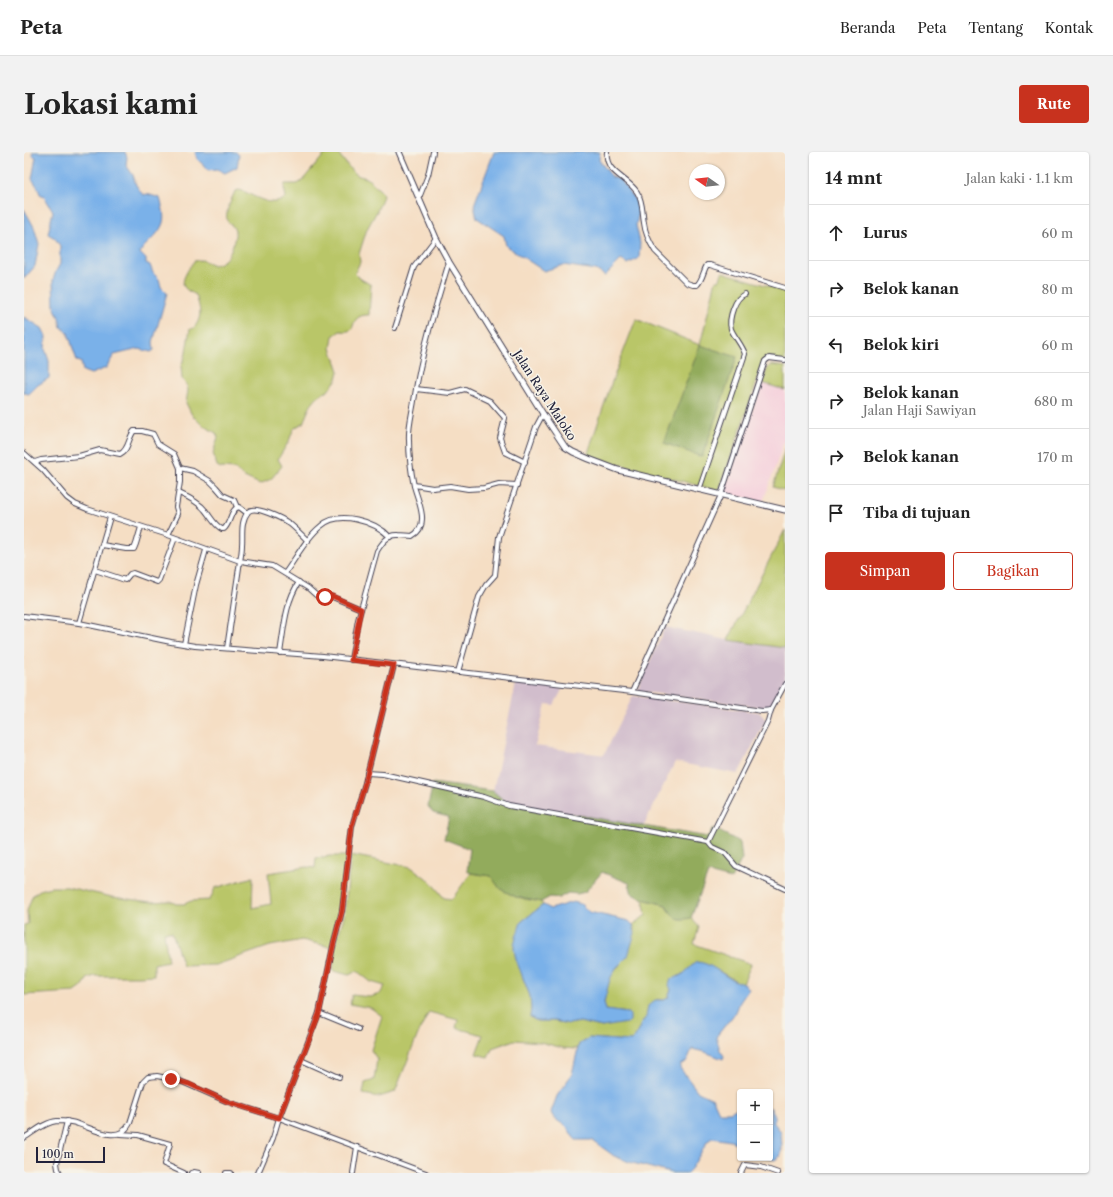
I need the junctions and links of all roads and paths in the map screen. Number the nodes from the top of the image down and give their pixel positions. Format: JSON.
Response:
{"nodes":[{"id":1,"x":399,"y":152,"type":"edge"},
{"id":2,"x":434,"y":152,"type":"edge"},
{"id":3,"x":607,"y":152,"type":"edge"},
{"id":4,"x":419,"y":198,"type":"junction"},
{"id":5,"x":436,"y":238,"type":"junction"},
{"id":6,"x":448,"y":262,"type":"junction"},
{"id":7,"x":785,"y":288,"type":"edge"},
{"id":8,"x":745,"y":294,"type":"dead end"},
{"id":9,"x":395,"y":328,"type":"dead end"},
{"id":10,"x":785,"y":360,"type":"edge"},
{"id":11,"x":416,"y":389,"type":"junction"},
{"id":12,"x":543,"y":414,"type":"junction"},
{"id":13,"x":24,"y":453,"type":"edge"},
{"id":14,"x":35,"y":462,"type":"junction"},
{"id":15,"x":525,"y":462,"type":"junction"},
{"id":16,"x":180,"y":468,"type":"junction"},
{"id":17,"x":517,"y":485,"type":"junction"},
{"id":18,"x":414,"y":486,"type":"junction"},
{"id":19,"x":699,"y":490,"type":"junction"},
{"id":20,"x":179,"y":493,"type":"junction"},
{"id":21,"x":721,"y":495,"type":"junction"},
{"id":22,"x":237,"y":507,"type":"junction"},
{"id":23,"x":785,"y":510,"type":"edge"},
{"id":24,"x":247,"y":513,"type":"junction"},
{"id":25,"x":110,"y":517,"type":"junction"},
{"id":26,"x":141,"y":527,"type":"junction"},
{"id":27,"x":168,"y":535,"type":"junction"},
{"id":28,"x":390,"y":536,"type":"junction"},
{"id":29,"x":175,"y":538,"type":"junction"},
{"id":30,"x":308,"y":541,"type":"junction"},
{"id":31,"x":102,"y":545,"type":"junction"},
{"id":32,"x":206,"y":550,"type":"junction"},
{"id":33,"x":240,"y":561,"type":"junction"},
{"id":34,"x":95,"y":570,"type":"junction"},
{"id":35,"x":285,"y":574,"type":"junction"},
{"id":36,"x":299,"y":582,"type":"junction"},
{"id":37,"x":361,"y":609,"type":"junction"},
{"id":38,"x":24,"y":616,"type":"edge"},
{"id":39,"x":79,"y":623,"type":"junction"},
{"id":40,"x":184,"y":644,"type":"junction"},
{"id":41,"x":227,"y":648,"type":"junction"},
{"id":42,"x":280,"y":653,"type":"junction"},
{"id":43,"x":351,"y":660,"type":"junction"},
{"id":44,"x":394,"y":665,"type":"junction"},
{"id":45,"x":458,"y":672,"type":"junction"},
{"id":46,"x":785,"y":684,"type":"edge"},
{"id":47,"x":632,"y":692,"type":"junction"},
{"id":48,"x":771,"y":710,"type":"junction"},
{"id":49,"x":367,"y":773,"type":"junction"},
{"id":50,"x":708,"y":842,"type":"junction"},
{"id":51,"x":785,"y":889,"type":"edge"},
{"id":52,"x":319,"y":1014,"type":"junction"},
{"id":53,"x":358,"y":1028,"type":"dead end"},
{"id":54,"x":301,"y":1060,"type":"junction"},
{"id":55,"x":339,"y":1077,"type":"dead end"},
{"id":56,"x":279,"y":1118,"type":"junction"},
{"id":57,"x":67,"y":1121,"type":"junction"},
{"id":58,"x":118,"y":1134,"type":"junction"},
{"id":59,"x":24,"y":1138,"type":"edge"},
{"id":60,"x":356,"y":1147,"type":"junction"},
{"id":61,"x":60,"y":1173,"type":"edge"},
{"id":62,"x":184,"y":1173,"type":"edge"},
{"id":63,"x":192,"y":1173,"type":"edge"},
{"id":64,"x":199,"y":1173,"type":"edge"},
{"id":65,"x":226,"y":1173,"type":"edge"},
{"id":66,"x":231,"y":1173,"type":"edge"},
{"id":67,"x":258,"y":1173,"type":"edge"},
{"id":68,"x":353,"y":1173,"type":"edge"},
{"id":69,"x":426,"y":1173,"type":"edge"},
{"id":70,"x":741,"y":1173,"type":"edge"},
{"id":71,"x":778,"y":1173,"type":"edge"}],
"edges":[{"from":1,"to":4,"type":"street","name":"Jalan Raya Maloko"},
{"from":2,"to":4,"type":"street"},
{"from":3,"to":7,"type":"street"},
{"from":4,"to":5,"type":"street","name":"Jalan Raya Maloko"},
{"from":5,"to":6,"type":"street","name":"Jalan Raya Maloko"},
{"from":5,"to":9,"type":"street"},
{"from":6,"to":11,"type":"street"},
{"from":6,"to":12,"type":"street","name":"Jalan Raya Maloko"},
{"from":8,"to":19,"type":"street"},
{"from":10,"to":21,"type":"street"},
{"from":11,"to":15,"type":"street"},
{"from":11,"to":18,"type":"street"},
{"from":12,"to":15,"type":"street"},
{"from":12,"to":19,"type":"street","name":"Jalan Raya Maloko"},
{"from":13,"to":14,"type":"street"},
{"from":14,"to":16,"type":"street"},
{"from":14,"to":25,"type":"street"},
{"from":15,"to":17,"type":"street"},
{"from":16,"to":20,"type":"street"},
{"from":16,"to":22,"type":"street"},
{"from":17,"to":18,"type":"street"},
{"from":17,"to":45,"type":"street"},
{"from":18,"to":28,"type":"street"},
{"from":19,"to":21,"type":"street","name":"Jalan Raya Maloko"},
{"from":20,"to":22,"type":"street"},
{"from":20,"to":27,"type":"street"},
{"from":21,"to":23,"type":"street","name":"Jalan Raya Maloko"},
{"from":21,"to":47,"type":"street"},
{"from":22,"to":24,"type":"street"},
{"from":24,"to":30,"type":"street"},
{"from":24,"to":33,"type":"street"},
{"from":25,"to":26,"type":"street"},
{"from":25,"to":31,"type":"street"},
{"from":26,"to":27,"type":"street"},
{"from":26,"to":31,"type":"street"},
{"from":27,"to":29,"type":"street"},
{"from":28,"to":30,"type":"street"},
{"from":28,"to":37,"type":"street"},
{"from":29,"to":32,"type":"street"},
{"from":29,"to":34,"type":"street"},
{"from":30,"to":35,"type":"street"},
{"from":31,"to":34,"type":"street"},
{"from":32,"to":33,"type":"street"},
{"from":32,"to":40,"type":"street"},
{"from":33,"to":35,"type":"street"},
{"from":33,"to":41,"type":"street"},
{"from":34,"to":39,"type":"street"},
{"from":35,"to":36,"type":"street"},
{"from":36,"to":37,"type":"street"},
{"from":36,"to":42,"type":"street"},
{"from":37,"to":43,"type":"street"},
{"from":38,"to":39,"type":"street"},
{"from":39,"to":40,"type":"street"},
{"from":40,"to":41,"type":"street"},
{"from":41,"to":42,"type":"street"},
{"from":42,"to":43,"type":"street"},
{"from":43,"to":44,"type":"street"},
{"from":44,"to":45,"type":"street"},
{"from":44,"to":49,"type":"street"},
{"from":45,"to":47,"type":"street"},
{"from":46,"to":48,"type":"street"},
{"from":47,"to":48,"type":"street"},
{"from":48,"to":50,"type":"street"},
{"from":49,"to":50,"type":"street"},
{"from":49,"to":52,"type":"street"},
{"from":50,"to":51,"type":"street"},
{"from":52,"to":53,"type":"street"},
{"from":52,"to":54,"type":"street"},
{"from":54,"to":55,"type":"street"},
{"from":54,"to":56,"type":"street"},
{"from":56,"to":58,"type":"street"},
{"from":56,"to":60,"type":"street"},
{"from":56,"to":67,"type":"street"},
{"from":57,"to":58,"type":"street"},
{"from":57,"to":59,"type":"street"},
{"from":57,"to":61,"type":"street"},
{"from":58,"to":62,"type":"street"},
{"from":60,"to":68,"type":"street"},
{"from":60,"to":69,"type":"street"},
{"from":63,"to":64,"type":"street"},
{"from":65,"to":66,"type":"street"},
{"from":70,"to":71,"type":"street"}]}
